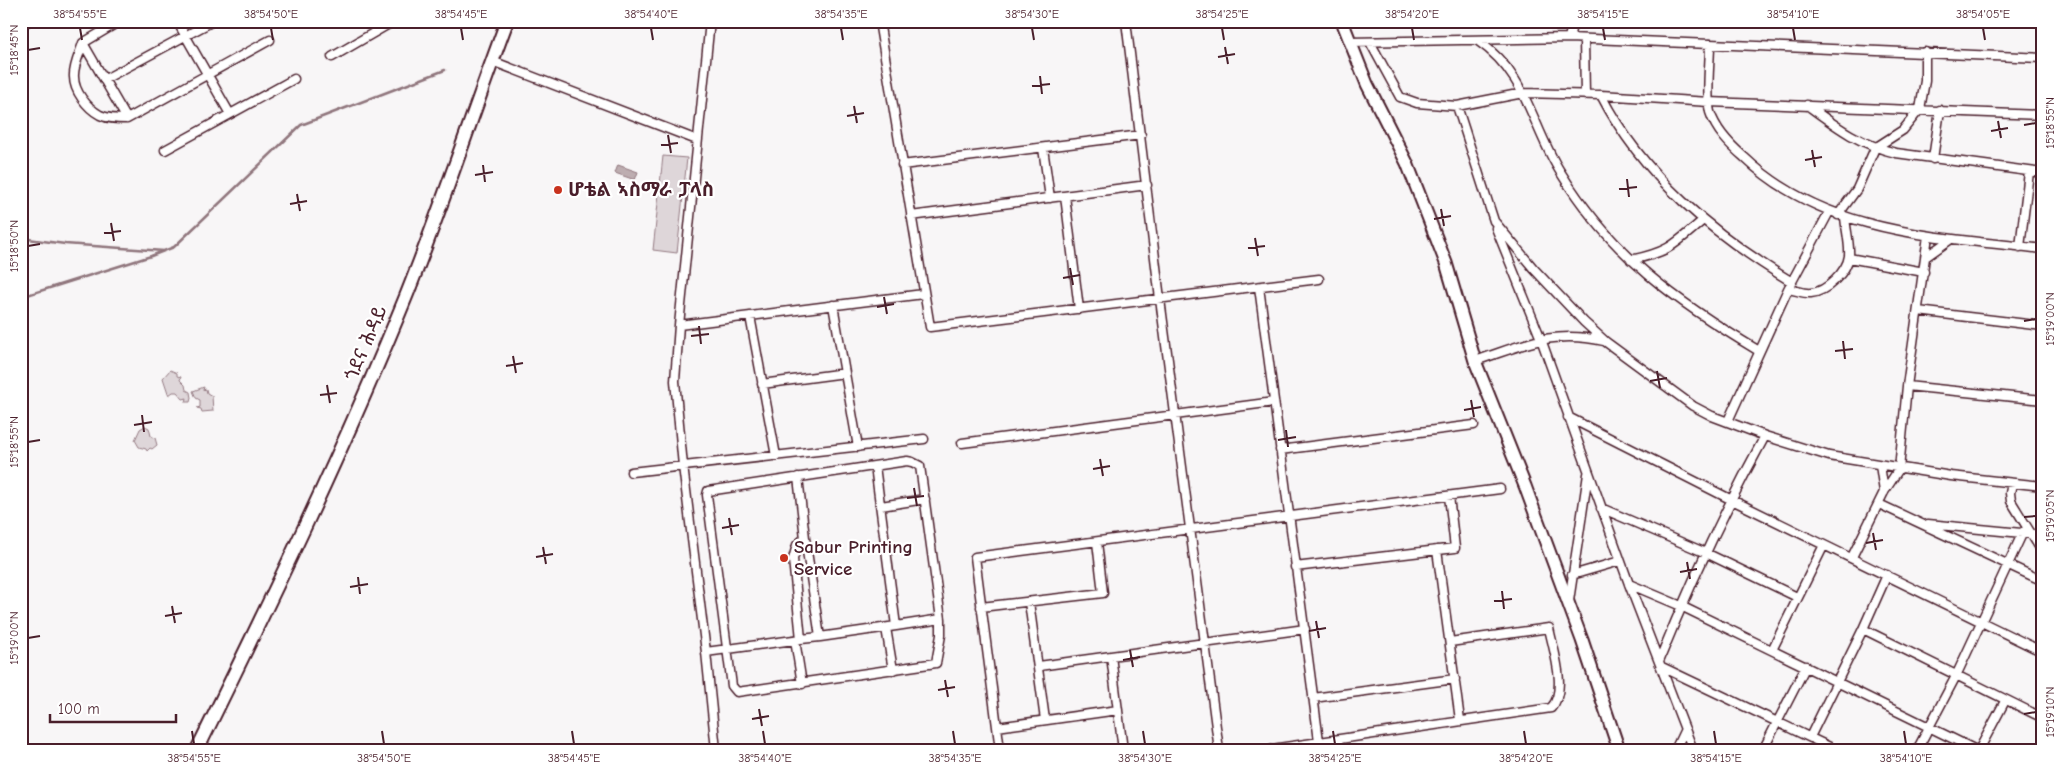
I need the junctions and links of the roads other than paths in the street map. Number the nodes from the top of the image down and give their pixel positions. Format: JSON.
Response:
{"nodes":[{"id":1,"x":28,"y":21,"type":"edge"},
{"id":2,"x":120,"y":21,"type":"edge"},
{"id":3,"x":177,"y":21,"type":"edge"},
{"id":4,"x":213,"y":21,"type":"edge"},
{"id":5,"x":394,"y":21,"type":"edge"},
{"id":6,"x":507,"y":21,"type":"edge"},
{"id":7,"x":710,"y":21,"type":"edge"},
{"id":8,"x":879,"y":21,"type":"edge"},
{"id":9,"x":1126,"y":21,"type":"edge"},
{"id":10,"x":1342,"y":21,"type":"edge"},
{"id":11,"x":1573,"y":21,"type":"edge"},
{"id":12,"x":21,"y":26,"type":"edge"},
{"id":13,"x":185,"y":36,"type":"junction"},
{"id":14,"x":1569,"y":38,"type":"junction"},
{"id":15,"x":1584,"y":39,"type":"junction"},
{"id":16,"x":270,"y":40,"type":"dead end"},
{"id":17,"x":1478,"y":40,"type":"junction"},
{"id":18,"x":83,"y":42,"type":"junction"},
{"id":19,"x":1349,"y":42,"type":"junction"},
{"id":20,"x":1370,"y":42,"type":"junction"},
{"id":21,"x":1710,"y":44,"type":"junction"},
{"id":22,"x":1925,"y":52,"type":"junction"},
{"id":23,"x":332,"y":57,"type":"dead end"},
{"id":24,"x":2043,"y":58,"type":"edge"},
{"id":25,"x":492,"y":61,"type":"junction"},
{"id":26,"x":208,"y":75,"type":"junction"},
{"id":27,"x":105,"y":79,"type":"junction"},
{"id":28,"x":294,"y":79,"type":"dead end"},
{"id":29,"x":1523,"y":93,"type":"junction"},
{"id":30,"x":1585,"y":95,"type":"junction"},
{"id":31,"x":1601,"y":95,"type":"junction"},
{"id":32,"x":1710,"y":102,"type":"junction"},
{"id":33,"x":1807,"y":105,"type":"junction"},
{"id":34,"x":1457,"y":106,"type":"junction"},
{"id":35,"x":1920,"y":109,"type":"junction"},
{"id":36,"x":1940,"y":110,"type":"junction"},
{"id":37,"x":230,"y":114,"type":"junction"},
{"id":38,"x":2043,"y":115,"type":"edge"},
{"id":39,"x":127,"y":119,"type":"junction"},
{"id":40,"x":1141,"y":135,"type":"junction"},
{"id":41,"x":698,"y":140,"type":"junction"},
{"id":42,"x":1043,"y":148,"type":"junction"},
{"id":43,"x":1875,"y":148,"type":"junction"},
{"id":44,"x":165,"y":150,"type":"dead end"},
{"id":45,"x":1933,"y":159,"type":"junction"},
{"id":46,"x":902,"y":165,"type":"junction"},
{"id":47,"x":2029,"y":172,"type":"junction"},
{"id":48,"x":2043,"y":173,"type":"edge"},
{"id":49,"x":1146,"y":185,"type":"junction"},
{"id":50,"x":1065,"y":196,"type":"junction"},
{"id":51,"x":1050,"y":198,"type":"junction"},
{"id":52,"x":1829,"y":212,"type":"junction"},
{"id":53,"x":910,"y":216,"type":"junction"},
{"id":54,"x":1841,"y":216,"type":"junction"},
{"id":55,"x":1702,"y":220,"type":"junction"},
{"id":56,"x":1494,"y":221,"type":"junction"},
{"id":57,"x":1928,"y":236,"type":"junction"},
{"id":58,"x":1951,"y":239,"type":"junction"},
{"id":59,"x":2020,"y":246,"type":"junction"},
{"id":60,"x":2043,"y":249,"type":"edge"},
{"id":61,"x":1927,"y":256,"type":"junction"},
{"id":62,"x":1849,"y":258,"type":"junction"},
{"id":63,"x":1631,"y":260,"type":"junction"},
{"id":64,"x":1924,"y":272,"type":"junction"},
{"id":65,"x":1318,"y":279,"type":"dead end"},
{"id":66,"x":1790,"y":285,"type":"junction"},
{"id":67,"x":1259,"y":286,"type":"junction"},
{"id":68,"x":923,"y":294,"type":"junction"},
{"id":69,"x":1160,"y":299,"type":"junction"},
{"id":70,"x":833,"y":305,"type":"junction"},
{"id":71,"x":1080,"y":309,"type":"junction"},
{"id":72,"x":1918,"y":312,"type":"junction"},
{"id":73,"x":750,"y":316,"type":"junction"},
{"id":74,"x":679,"y":325,"type":"junction"},
{"id":75,"x":2043,"y":326,"type":"edge"},
{"id":76,"x":1541,"y":339,"type":"junction"},
{"id":77,"x":1606,"y":342,"type":"junction"},
{"id":78,"x":1759,"y":351,"type":"junction"},
{"id":79,"x":1475,"y":361,"type":"junction"},
{"id":80,"x":845,"y":373,"type":"junction"},
{"id":81,"x":762,"y":384,"type":"junction"},
{"id":82,"x":1907,"y":386,"type":"junction"},
{"id":83,"x":2043,"y":400,"type":"edge"},
{"id":84,"x":1274,"y":402,"type":"junction"},
{"id":85,"x":1176,"y":414,"type":"junction"},
{"id":86,"x":1568,"y":417,"type":"junction"},
{"id":87,"x":1728,"y":421,"type":"junction"},
{"id":88,"x":1474,"y":425,"type":"dead end"},
{"id":89,"x":1765,"y":436,"type":"junction"},
{"id":90,"x":924,"y":440,"type":"dead end"},
{"id":91,"x":962,"y":443,"type":"dead end"},
{"id":92,"x":858,"y":447,"type":"junction"},
{"id":93,"x":1280,"y":450,"type":"junction"},
{"id":94,"x":776,"y":456,"type":"junction"},
{"id":95,"x":1880,"y":465,"type":"junction"},
{"id":96,"x":683,"y":466,"type":"junction"},
{"id":97,"x":875,"y":466,"type":"junction"},
{"id":98,"x":1899,"y":468,"type":"junction"},
{"id":99,"x":631,"y":472,"type":"dead end"},
{"id":100,"x":1588,"y":472,"type":"junction"},
{"id":101,"x":798,"y":477,"type":"junction"},
{"id":102,"x":2012,"y":483,"type":"junction"},
{"id":103,"x":2043,"y":486,"type":"edge"},
{"id":104,"x":1500,"y":489,"type":"dead end"},
{"id":105,"x":1884,"y":492,"type":"junction"},
{"id":106,"x":1449,"y":496,"type":"junction"},
{"id":107,"x":1730,"y":499,"type":"junction"},
{"id":108,"x":925,"y":500,"type":"junction"},
{"id":109,"x":1879,"y":504,"type":"junction"},
{"id":110,"x":881,"y":506,"type":"junction"},
{"id":111,"x":1601,"y":508,"type":"junction"},
{"id":112,"x":1289,"y":517,"type":"junction"},
{"id":113,"x":1922,"y":523,"type":"junction"},
{"id":114,"x":1191,"y":529,"type":"junction"},
{"id":115,"x":2027,"y":533,"type":"junction"},
{"id":116,"x":2043,"y":535,"type":"edge"},
{"id":117,"x":805,"y":538,"type":"junction"},
{"id":118,"x":1097,"y":542,"type":"junction"},
{"id":119,"x":1824,"y":545,"type":"junction"},
{"id":120,"x":1437,"y":550,"type":"junction"},
{"id":121,"x":1706,"y":553,"type":"junction"},
{"id":122,"x":2043,"y":553,"type":"edge"},
{"id":123,"x":1852,"y":557,"type":"junction"},
{"id":124,"x":1620,"y":560,"type":"junction"},
{"id":125,"x":2007,"y":564,"type":"junction"},
{"id":126,"x":1295,"y":568,"type":"junction"},
{"id":127,"x":1572,"y":575,"type":"junction"},
{"id":128,"x":1887,"y":575,"type":"junction"},
{"id":129,"x":2043,"y":581,"type":"edge"},
{"id":130,"x":1629,"y":584,"type":"junction"},
{"id":131,"x":1798,"y":596,"type":"junction"},
{"id":132,"x":1029,"y":602,"type":"junction"},
{"id":133,"x":1568,"y":603,"type":"junction"},
{"id":134,"x":1681,"y":606,"type":"junction"},
{"id":135,"x":981,"y":607,"type":"junction"},
{"id":136,"x":941,"y":619,"type":"junction"},
{"id":137,"x":1982,"y":621,"type":"junction"},
{"id":138,"x":896,"y":626,"type":"junction"},
{"id":139,"x":886,"y":628,"type":"junction"},
{"id":140,"x":1304,"y":629,"type":"junction"},
{"id":141,"x":1863,"y":629,"type":"junction"},
{"id":142,"x":820,"y":637,"type":"junction"},
{"id":143,"x":798,"y":640,"type":"junction"},
{"id":144,"x":1450,"y":642,"type":"junction"},
{"id":145,"x":1206,"y":643,"type":"junction"},
{"id":146,"x":727,"y":649,"type":"junction"},
{"id":147,"x":1772,"y":650,"type":"junction"},
{"id":148,"x":706,"y":652,"type":"junction"},
{"id":149,"x":2043,"y":652,"type":"edge"},
{"id":150,"x":1111,"y":656,"type":"junction"},
{"id":151,"x":1660,"y":664,"type":"junction"},
{"id":152,"x":1039,"y":666,"type":"junction"},
{"id":153,"x":1806,"y":666,"type":"junction"},
{"id":154,"x":892,"y":670,"type":"junction"},
{"id":155,"x":1956,"y":676,"type":"junction"},
{"id":156,"x":1455,"y":679,"type":"junction"},
{"id":157,"x":1838,"y":681,"type":"junction"},
{"id":158,"x":802,"y":684,"type":"junction"},
{"id":159,"x":1313,"y":698,"type":"junction"},
{"id":160,"x":2005,"y":701,"type":"junction"},
{"id":161,"x":1118,"y":710,"type":"junction"},
{"id":162,"x":2043,"y":718,"type":"edge"},
{"id":163,"x":1046,"y":720,"type":"junction"},
{"id":164,"x":1460,"y":720,"type":"junction"},
{"id":165,"x":1778,"y":722,"type":"junction"},
{"id":166,"x":997,"y":727,"type":"junction"},
{"id":167,"x":1929,"y":728,"type":"junction"},
{"id":168,"x":1685,"y":729,"type":"junction"},
{"id":169,"x":1810,"y":737,"type":"junction"},
{"id":170,"x":1319,"y":741,"type":"junction"},
{"id":171,"x":197,"y":750,"type":"edge"},
{"id":172,"x":716,"y":750,"type":"edge"},
{"id":173,"x":1000,"y":750,"type":"edge"},
{"id":174,"x":1123,"y":750,"type":"edge"},
{"id":175,"x":1219,"y":750,"type":"edge"},
{"id":176,"x":1265,"y":750,"type":"edge"},
{"id":177,"x":1619,"y":750,"type":"edge"},
{"id":178,"x":1675,"y":750,"type":"edge"},
{"id":179,"x":1693,"y":750,"type":"edge"},
{"id":180,"x":1763,"y":750,"type":"edge"},
{"id":181,"x":1836,"y":750,"type":"edge"},
{"id":182,"x":1917,"y":750,"type":"edge"},
{"id":183,"x":1976,"y":750,"type":"edge"},
{"id":184,"x":1979,"y":750,"type":"edge"}],
"edges":[{"from":1,"to":12,"type":"street"},
{"from":2,"to":18,"type":"street"},
{"from":3,"to":13,"type":"street"},
{"from":4,"to":13,"type":"street"},
{"from":5,"to":23,"type":"street"},
{"from":6,"to":25,"type":"main road","name":"ጎደና ሕዳይ"},
{"from":7,"to":41,"type":"street"},
{"from":8,"to":46,"type":"street"},
{"from":9,"to":40,"type":"street"},
{"from":10,"to":19,"type":"street"},
{"from":11,"to":14,"type":"street"},
{"from":13,"to":26,"type":"street"},
{"from":13,"to":27,"type":"street"},
{"from":14,"to":15,"type":"street"},
{"from":14,"to":17,"type":"street"},
{"from":15,"to":21,"type":"street"},
{"from":15,"to":30,"type":"street"},
{"from":16,"to":26,"type":"street"},
{"from":17,"to":20,"type":"street"},
{"from":17,"to":29,"type":"street"},
{"from":18,"to":27,"type":"street"},
{"from":18,"to":39,"type":"street"},
{"from":19,"to":20,"type":"street"},
{"from":19,"to":79,"type":"street"},
{"from":20,"to":34,"type":"street"},
{"from":21,"to":22,"type":"street"},
{"from":21,"to":32,"type":"street"},
{"from":22,"to":24,"type":"street"},
{"from":22,"to":35,"type":"street"},
{"from":25,"to":41,"type":"street"},
{"from":25,"to":171,"type":"main road","name":"ጎደና ሕዳይ"},
{"from":26,"to":37,"type":"street"},
{"from":26,"to":39,"type":"street"},
{"from":27,"to":39,"type":"street"},
{"from":28,"to":37,"type":"street"},
{"from":29,"to":30,"type":"street"},
{"from":29,"to":34,"type":"street"},
{"from":29,"to":63,"type":"street"},
{"from":30,"to":31,"type":"street"},
{"from":31,"to":32,"type":"street"},
{"from":31,"to":55,"type":"street"},
{"from":32,"to":33,"type":"street"},
{"from":32,"to":52,"type":"street"},
{"from":33,"to":35,"type":"street"},
{"from":33,"to":43,"type":"street"},
{"from":34,"to":56,"type":"street"},
{"from":35,"to":36,"type":"street"},
{"from":35,"to":43,"type":"street"},
{"from":36,"to":38,"type":"street"},
{"from":36,"to":45,"type":"street"},
{"from":37,"to":44,"type":"street"},
{"from":40,"to":42,"type":"street"},
{"from":40,"to":49,"type":"street"},
{"from":41,"to":74,"type":"street"},
{"from":42,"to":46,"type":"street"},
{"from":42,"to":51,"type":"street"},
{"from":43,"to":45,"type":"street"},
{"from":43,"to":54,"type":"street"},
{"from":45,"to":47,"type":"street"},
{"from":46,"to":53,"type":"street"},
{"from":47,"to":48,"type":"street"},
{"from":47,"to":59,"type":"street"},
{"from":49,"to":50,"type":"street"},
{"from":49,"to":69,"type":"street"},
{"from":50,"to":51,"type":"street"},
{"from":50,"to":71,"type":"street"},
{"from":51,"to":53,"type":"street"},
{"from":52,"to":54,"type":"street"},
{"from":52,"to":66,"type":"street"},
{"from":53,"to":68,"type":"street"},
{"from":54,"to":57,"type":"street"},
{"from":54,"to":62,"type":"street"},
{"from":55,"to":63,"type":"street"},
{"from":55,"to":66,"type":"street"},
{"from":56,"to":76,"type":"street"},
{"from":56,"to":77,"type":"street"},
{"from":57,"to":58,"type":"street"},
{"from":57,"to":61,"type":"street"},
{"from":58,"to":59,"type":"street"},
{"from":58,"to":61,"type":"street"},
{"from":59,"to":60,"type":"street"},
{"from":61,"to":64,"type":"street"},
{"from":62,"to":64,"type":"street"},
{"from":62,"to":66,"type":"street"},
{"from":63,"to":78,"type":"street"},
{"from":64,"to":72,"type":"street"},
{"from":65,"to":67,"type":"street"},
{"from":66,"to":78,"type":"street"},
{"from":67,"to":69,"type":"street"},
{"from":67,"to":84,"type":"street"},
{"from":68,"to":70,"type":"street"},
{"from":68,"to":71,"type":"street"},
{"from":69,"to":71,"type":"street"},
{"from":69,"to":85,"type":"street"},
{"from":70,"to":73,"type":"street"},
{"from":70,"to":80,"type":"street"},
{"from":72,"to":75,"type":"street"},
{"from":72,"to":82,"type":"street"},
{"from":73,"to":74,"type":"street"},
{"from":73,"to":81,"type":"street"},
{"from":74,"to":96,"type":"street"},
{"from":76,"to":77,"type":"street"},
{"from":76,"to":79,"type":"street"},
{"from":76,"to":86,"type":"street"},
{"from":77,"to":87,"type":"street"},
{"from":78,"to":87,"type":"street"},
{"from":79,"to":133,"type":"street"},
{"from":80,"to":81,"type":"street"},
{"from":80,"to":92,"type":"street"},
{"from":81,"to":94,"type":"street"},
{"from":82,"to":83,"type":"street"},
{"from":82,"to":98,"type":"street"},
{"from":84,"to":85,"type":"street"},
{"from":84,"to":93,"type":"street"},
{"from":85,"to":91,"type":"street"},
{"from":85,"to":114,"type":"street"},
{"from":86,"to":100,"type":"street"},
{"from":86,"to":107,"type":"street"},
{"from":87,"to":89,"type":"street"},
{"from":88,"to":93,"type":"street"},
{"from":89,"to":95,"type":"street"},
{"from":89,"to":107,"type":"street"},
{"from":90,"to":92,"type":"street"},
{"from":92,"to":94,"type":"street"},
{"from":93,"to":112,"type":"street"},
{"from":94,"to":96,"type":"street"},
{"from":95,"to":98,"type":"street"},
{"from":95,"to":105,"type":"street"},
{"from":96,"to":99,"type":"street"},
{"from":96,"to":148,"type":"street"},
{"from":97,"to":101,"type":"street"},
{"from":97,"to":108,"type":"street"},
{"from":97,"to":110,"type":"street"},
{"from":98,"to":102,"type":"street"},
{"from":98,"to":105,"type":"street"},
{"from":100,"to":111,"type":"street"},
{"from":100,"to":127,"type":"street"},
{"from":101,"to":117,"type":"street"},
{"from":101,"to":146,"type":"street"},
{"from":102,"to":103,"type":"street"},
{"from":102,"to":115,"type":"street"},
{"from":104,"to":106,"type":"street"},
{"from":105,"to":109,"type":"street"},
{"from":106,"to":112,"type":"street"},
{"from":106,"to":120,"type":"street"},
{"from":107,"to":119,"type":"street"},
{"from":107,"to":121,"type":"street"},
{"from":108,"to":110,"type":"street"},
{"from":108,"to":136,"type":"street"},
{"from":109,"to":113,"type":"street"},
{"from":109,"to":123,"type":"street"},
{"from":110,"to":138,"type":"street"},
{"from":111,"to":121,"type":"street"},
{"from":111,"to":124,"type":"street"},
{"from":112,"to":114,"type":"street"},
{"from":112,"to":126,"type":"street"},
{"from":113,"to":115,"type":"street"},
{"from":113,"to":125,"type":"street"},
{"from":114,"to":118,"type":"street"},
{"from":114,"to":145,"type":"street"},
{"from":115,"to":116,"type":"street"},
{"from":115,"to":122,"type":"street"},
{"from":115,"to":125,"type":"street"},
{"from":117,"to":142,"type":"street"},
{"from":117,"to":143,"type":"street"},
{"from":118,"to":132,"type":"street"},
{"from":118,"to":135,"type":"street"},
{"from":119,"to":123,"type":"street"},
{"from":119,"to":131,"type":"street"},
{"from":120,"to":126,"type":"street"},
{"from":120,"to":144,"type":"street"},
{"from":121,"to":131,"type":"street"},
{"from":121,"to":134,"type":"street"},
{"from":123,"to":128,"type":"street"},
{"from":124,"to":127,"type":"street"},
{"from":124,"to":130,"type":"street"},
{"from":125,"to":129,"type":"street"},
{"from":125,"to":137,"type":"street"},
{"from":126,"to":140,"type":"street"},
{"from":127,"to":133,"type":"street"},
{"from":128,"to":137,"type":"street"},
{"from":128,"to":141,"type":"street"},
{"from":130,"to":134,"type":"street"},
{"from":130,"to":151,"type":"street"},
{"from":131,"to":147,"type":"street"},
{"from":132,"to":135,"type":"street"},
{"from":132,"to":152,"type":"street"},
{"from":133,"to":177,"type":"street"},
{"from":134,"to":147,"type":"street"},
{"from":134,"to":151,"type":"street"},
{"from":135,"to":166,"type":"street"},
{"from":136,"to":138,"type":"street"},
{"from":136,"to":154,"type":"street"},
{"from":137,"to":149,"type":"street"},
{"from":137,"to":155,"type":"street"},
{"from":138,"to":139,"type":"street"},
{"from":139,"to":142,"type":"street"},
{"from":139,"to":154,"type":"street"},
{"from":140,"to":145,"type":"street"},
{"from":140,"to":159,"type":"street"},
{"from":141,"to":155,"type":"street"},
{"from":141,"to":157,"type":"street"},
{"from":142,"to":143,"type":"street"},
{"from":143,"to":146,"type":"street"},
{"from":143,"to":158,"type":"street"},
{"from":144,"to":156,"type":"street"},
{"from":144,"to":164,"type":"street"},
{"from":145,"to":150,"type":"street"},
{"from":145,"to":175,"type":"street"},
{"from":146,"to":148,"type":"street"},
{"from":146,"to":158,"type":"street"},
{"from":147,"to":153,"type":"street"},
{"from":148,"to":172,"type":"street"},
{"from":150,"to":152,"type":"street"},
{"from":150,"to":161,"type":"street"},
{"from":151,"to":165,"type":"street"},
{"from":151,"to":168,"type":"street"},
{"from":152,"to":163,"type":"street"},
{"from":153,"to":157,"type":"street"},
{"from":153,"to":165,"type":"street"},
{"from":154,"to":158,"type":"street"},
{"from":155,"to":160,"type":"street"},
{"from":155,"to":167,"type":"street"},
{"from":156,"to":159,"type":"street"},
{"from":156,"to":164,"type":"street"},
{"from":157,"to":167,"type":"street"},
{"from":157,"to":169,"type":"street"},
{"from":159,"to":170,"type":"street"},
{"from":160,"to":162,"type":"street"},
{"from":160,"to":184,"type":"street"},
{"from":161,"to":163,"type":"street"},
{"from":161,"to":174,"type":"street"},
{"from":163,"to":166,"type":"street"},
{"from":164,"to":170,"type":"street"},
{"from":165,"to":169,"type":"street"},
{"from":165,"to":180,"type":"street"},
{"from":166,"to":173,"type":"street"},
{"from":167,"to":182,"type":"street"},
{"from":167,"to":183,"type":"street"},
{"from":168,"to":178,"type":"street"},
{"from":168,"to":179,"type":"street"},
{"from":169,"to":181,"type":"street"},
{"from":170,"to":176,"type":"street"}]}
